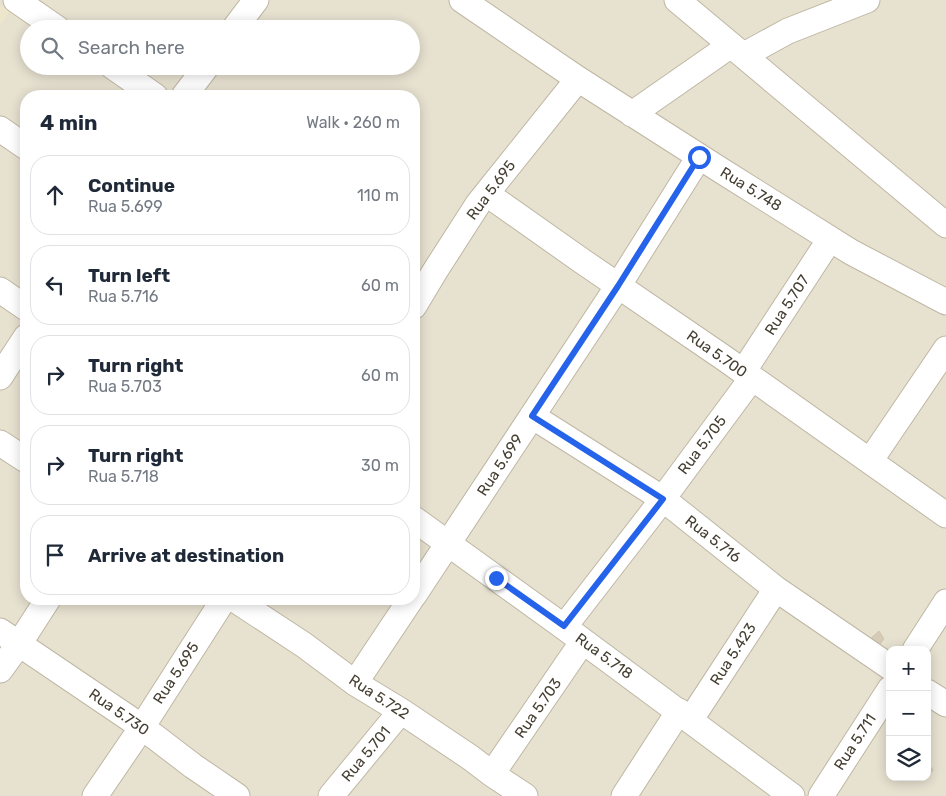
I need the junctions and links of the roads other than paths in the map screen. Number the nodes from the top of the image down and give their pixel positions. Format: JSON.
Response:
{"nodes":[{"id":1,"x":16,"y":0,"type":"edge"},
{"id":2,"x":462,"y":0,"type":"edge"},
{"id":3,"x":677,"y":0,"type":"edge"},
{"id":4,"x":866,"y":0,"type":"edge"},
{"id":5,"x":252,"y":1,"type":"edge"},
{"id":6,"x":45,"y":20,"type":"edge"},
{"id":7,"x":240,"y":20,"type":"edge"},
{"id":8,"x":738,"y":50,"type":"junction"},
{"id":9,"x":125,"y":75,"type":"edge"},
{"id":10,"x":200,"y":75,"type":"edge"},
{"id":11,"x":578,"y":80,"type":"junction"},
{"id":12,"x":146,"y":90,"type":"edge"},
{"id":13,"x":189,"y":90,"type":"edge"},
{"id":14,"x":632,"y":114,"type":"junction"},
{"id":15,"x":0,"y":129,"type":"edge"},
{"id":16,"x":20,"y":143,"type":"edge"},
{"id":17,"x":699,"y":157,"type":"junction"},
{"id":18,"x":486,"y":194,"type":"junction"},
{"id":19,"x":946,"y":225,"type":"edge"},
{"id":20,"x":830,"y":239,"type":"junction"},
{"id":21,"x":618,"y":286,"type":"junction"},
{"id":22,"x":0,"y":290,"type":"edge"},
{"id":23,"x":420,"y":296,"type":"edge"},
{"id":24,"x":946,"y":302,"type":"edge"},
{"id":25,"x":20,"y":304,"type":"edge"},
{"id":26,"x":20,"y":346,"type":"edge"},
{"id":27,"x":946,"y":349,"type":"edge"},
{"id":28,"x":748,"y":375,"type":"junction"},
{"id":29,"x":0,"y":377,"type":"edge"},
{"id":30,"x":532,"y":416,"type":"junction"},
{"id":31,"x":0,"y":443,"type":"edge"},
{"id":32,"x":20,"y":456,"type":"edge"},
{"id":33,"x":870,"y":461,"type":"junction"},
{"id":34,"x":658,"y":506,"type":"junction"},
{"id":35,"x":946,"y":515,"type":"edge"},
{"id":36,"x":420,"y":523,"type":"edge"},
{"id":37,"x":448,"y":544,"type":"junction"},
{"id":38,"x":420,"y":586,"type":"edge"},
{"id":39,"x":776,"y":589,"type":"junction"},
{"id":40,"x":946,"y":602,"type":"edge"},
{"id":41,"x":42,"y":605,"type":"edge"},
{"id":42,"x":220,"y":605,"type":"edge"},
{"id":43,"x":243,"y":605,"type":"edge"},
{"id":44,"x":407,"y":605,"type":"edge"},
{"id":45,"x":574,"y":634,"type":"junction"},
{"id":46,"x":10,"y":638,"type":"edge"},
{"id":47,"x":918,"y":646,"type":"edge"},
{"id":48,"x":886,"y":664,"type":"edge"},
{"id":49,"x":0,"y":670,"type":"edge"},
{"id":50,"x":355,"y":683,"type":"junction"},
{"id":51,"x":889,"y":691,"type":"edge"},
{"id":52,"x":931,"y":695,"type":"edge"},
{"id":53,"x":946,"y":704,"type":"edge"},
{"id":54,"x":401,"y":711,"type":"junction"},
{"id":55,"x":685,"y":715,"type":"junction"},
{"id":56,"x":142,"y":727,"type":"junction"},
{"id":57,"x":492,"y":774,"type":"junction"},
{"id":58,"x":95,"y":796,"type":"edge"},
{"id":59,"x":237,"y":796,"type":"edge"},
{"id":60,"x":331,"y":796,"type":"edge"},
{"id":61,"x":525,"y":796,"type":"edge"},
{"id":62,"x":624,"y":796,"type":"edge"},
{"id":63,"x":792,"y":796,"type":"edge"},
{"id":64,"x":821,"y":796,"type":"edge"}],
"edges":[{"from":1,"to":6,"type":"street"},
{"from":2,"to":11,"type":"street","name":"Rua 5.748"},
{"from":3,"to":8,"type":"street"},
{"from":4,"to":8,"type":"street"},
{"from":5,"to":7,"type":"street"},
{"from":8,"to":14,"type":"street"},
{"from":8,"to":19,"type":"street"},
{"from":9,"to":12,"type":"street"},
{"from":10,"to":13,"type":"street"},
{"from":11,"to":14,"type":"street","name":"Rua 5.748"},
{"from":11,"to":18,"type":"street","name":"Rua 5.695"},
{"from":14,"to":17,"type":"street","name":"Rua 5.748"},
{"from":15,"to":16,"type":"street"},
{"from":17,"to":20,"type":"street","name":"Rua 5.748"},
{"from":17,"to":21,"type":"street","name":"Rua 5.699"},
{"from":18,"to":21,"type":"street","name":"Rua 5.700"},
{"from":18,"to":23,"type":"street","name":"Rua 5.695"},
{"from":20,"to":24,"type":"street","name":"Rua 5.748"},
{"from":20,"to":28,"type":"street","name":"Rua 5.707"},
{"from":21,"to":28,"type":"street","name":"Rua 5.700"},
{"from":21,"to":30,"type":"street","name":"Rua 5.699"},
{"from":22,"to":25,"type":"street"},
{"from":26,"to":29,"type":"street"},
{"from":27,"to":33,"type":"street"},
{"from":28,"to":33,"type":"street","name":"Rua 5.700"},
{"from":28,"to":34,"type":"street","name":"Rua 5.705"},
{"from":30,"to":34,"type":"street","name":"Rua 5.716"},
{"from":30,"to":37,"type":"street","name":"Rua 5.699"},
{"from":31,"to":32,"type":"street"},
{"from":33,"to":35,"type":"street","name":"Rua 5.700"},
{"from":34,"to":39,"type":"street","name":"Rua 5.716"},
{"from":34,"to":45,"type":"street","name":"Rua 5.703"},
{"from":36,"to":37,"type":"street","name":"Rua 5.718"},
{"from":37,"to":38,"type":"street","name":"Rua 5.699"},
{"from":37,"to":45,"type":"street","name":"Rua 5.718"},
{"from":39,"to":48,"type":"street","name":"Rua 5.716"},
{"from":39,"to":55,"type":"street","name":"Rua 5.423"},
{"from":40,"to":47,"type":"street"},
{"from":41,"to":46,"type":"street"},
{"from":42,"to":56,"type":"street","name":"Rua 5.695"},
{"from":43,"to":50,"type":"street","name":"Rua 5.722"},
{"from":44,"to":50,"type":"street"},
{"from":45,"to":55,"type":"street","name":"Rua 5.718"},
{"from":45,"to":57,"type":"street","name":"Rua 5.703"},
{"from":46,"to":49,"type":"street"},
{"from":46,"to":56,"type":"street","name":"Rua 5.730"},
{"from":50,"to":54,"type":"street","name":"Rua 5.722"},
{"from":51,"to":64,"type":"street","name":"Rua 5.711"},
{"from":52,"to":53,"type":"street"},
{"from":54,"to":57,"type":"street","name":"Rua 5.722"},
{"from":54,"to":60,"type":"street","name":"Rua 5.701"},
{"from":55,"to":62,"type":"street","name":"Rua 5.423"},
{"from":55,"to":63,"type":"street","name":"Rua 5.718"},
{"from":56,"to":58,"type":"street","name":"Rua 5.695"},
{"from":56,"to":59,"type":"street","name":"Rua 5.730"},
{"from":57,"to":61,"type":"street","name":"Rua 5.722"}]}
